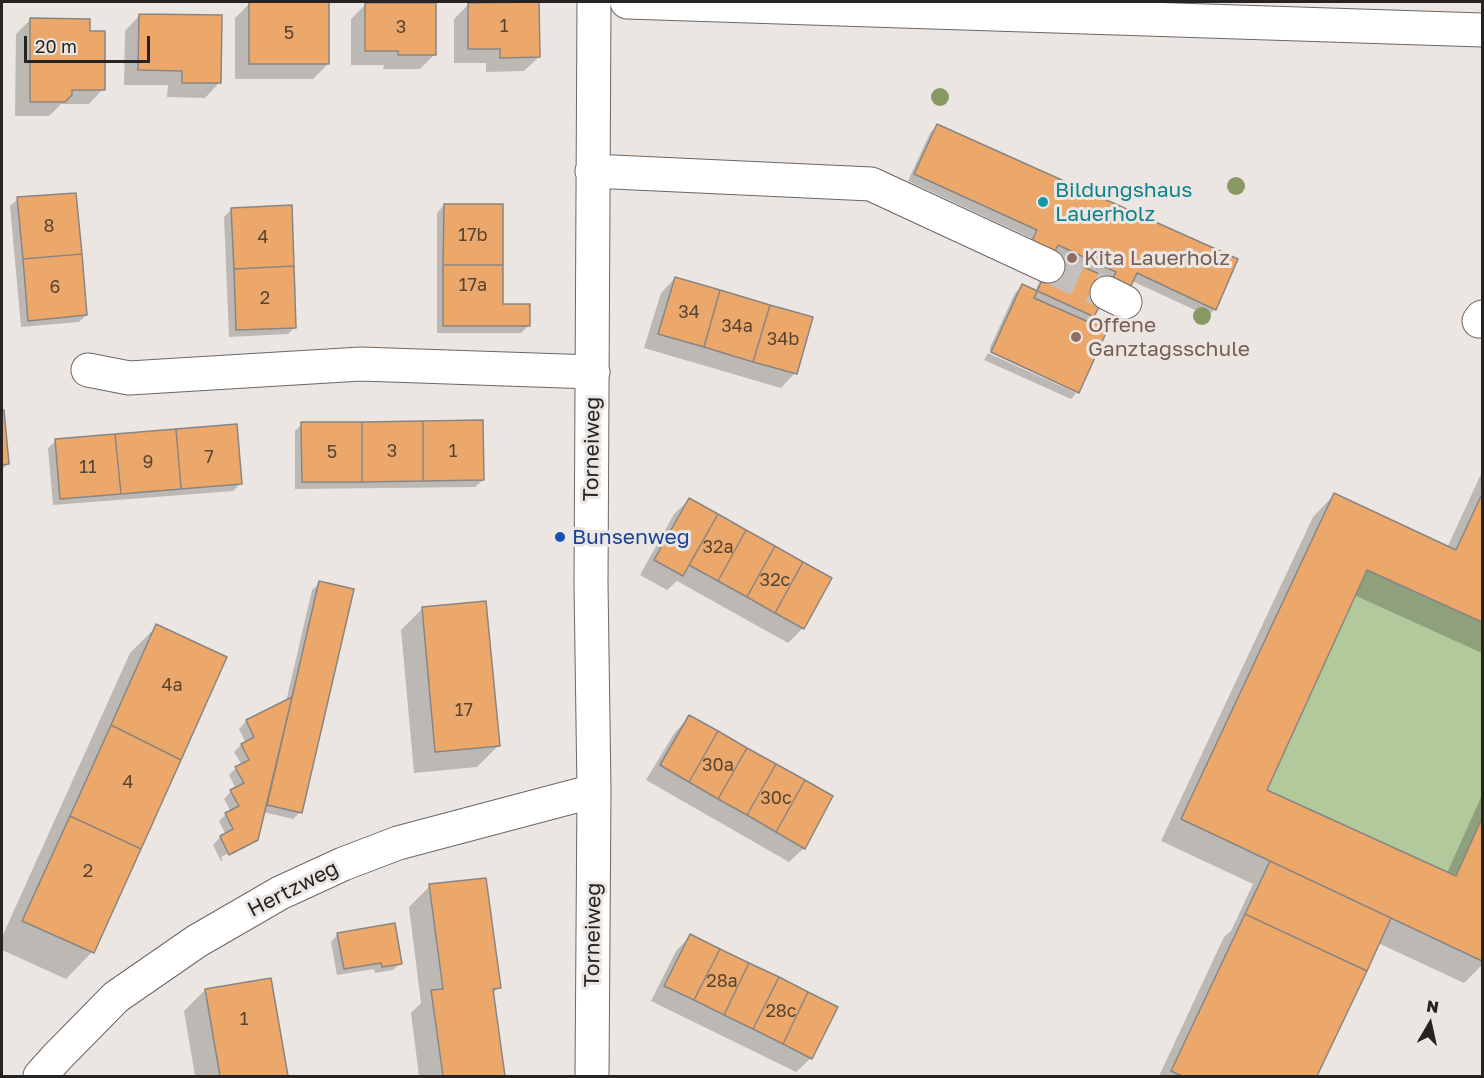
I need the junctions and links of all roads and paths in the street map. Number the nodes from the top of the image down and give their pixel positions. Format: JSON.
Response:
{"nodes":[{"id":1,"x":594,"y":2,"type":"edge"},
{"id":2,"x":627,"y":2,"type":"edge"},
{"id":3,"x":1482,"y":30,"type":"edge"},
{"id":4,"x":592,"y":171,"type":"junction"},
{"id":5,"x":1048,"y":266,"type":"tunnel mouth"},
{"id":6,"x":88,"y":370,"type":"dead end"},
{"id":7,"x":593,"y":372,"type":"junction"},
{"id":8,"x":594,"y":791,"type":"junction"},
{"id":9,"x":40,"y":1077,"type":"edge"},
{"id":10,"x":592,"y":1077,"type":"edge"}],
"edges":[{"from":1,"to":4,"type":"street","name":"Torneiweg"},
{"from":2,"to":3,"type":"street"},
{"from":4,"to":5,"type":"street"},
{"from":4,"to":7,"type":"street","name":"Torneiweg"},
{"from":6,"to":7,"type":"street"},
{"from":7,"to":8,"type":"street","name":"Torneiweg"},
{"from":8,"to":9,"type":"street","name":"Hertzweg"},
{"from":8,"to":10,"type":"street","name":"Torneiweg"}]}
